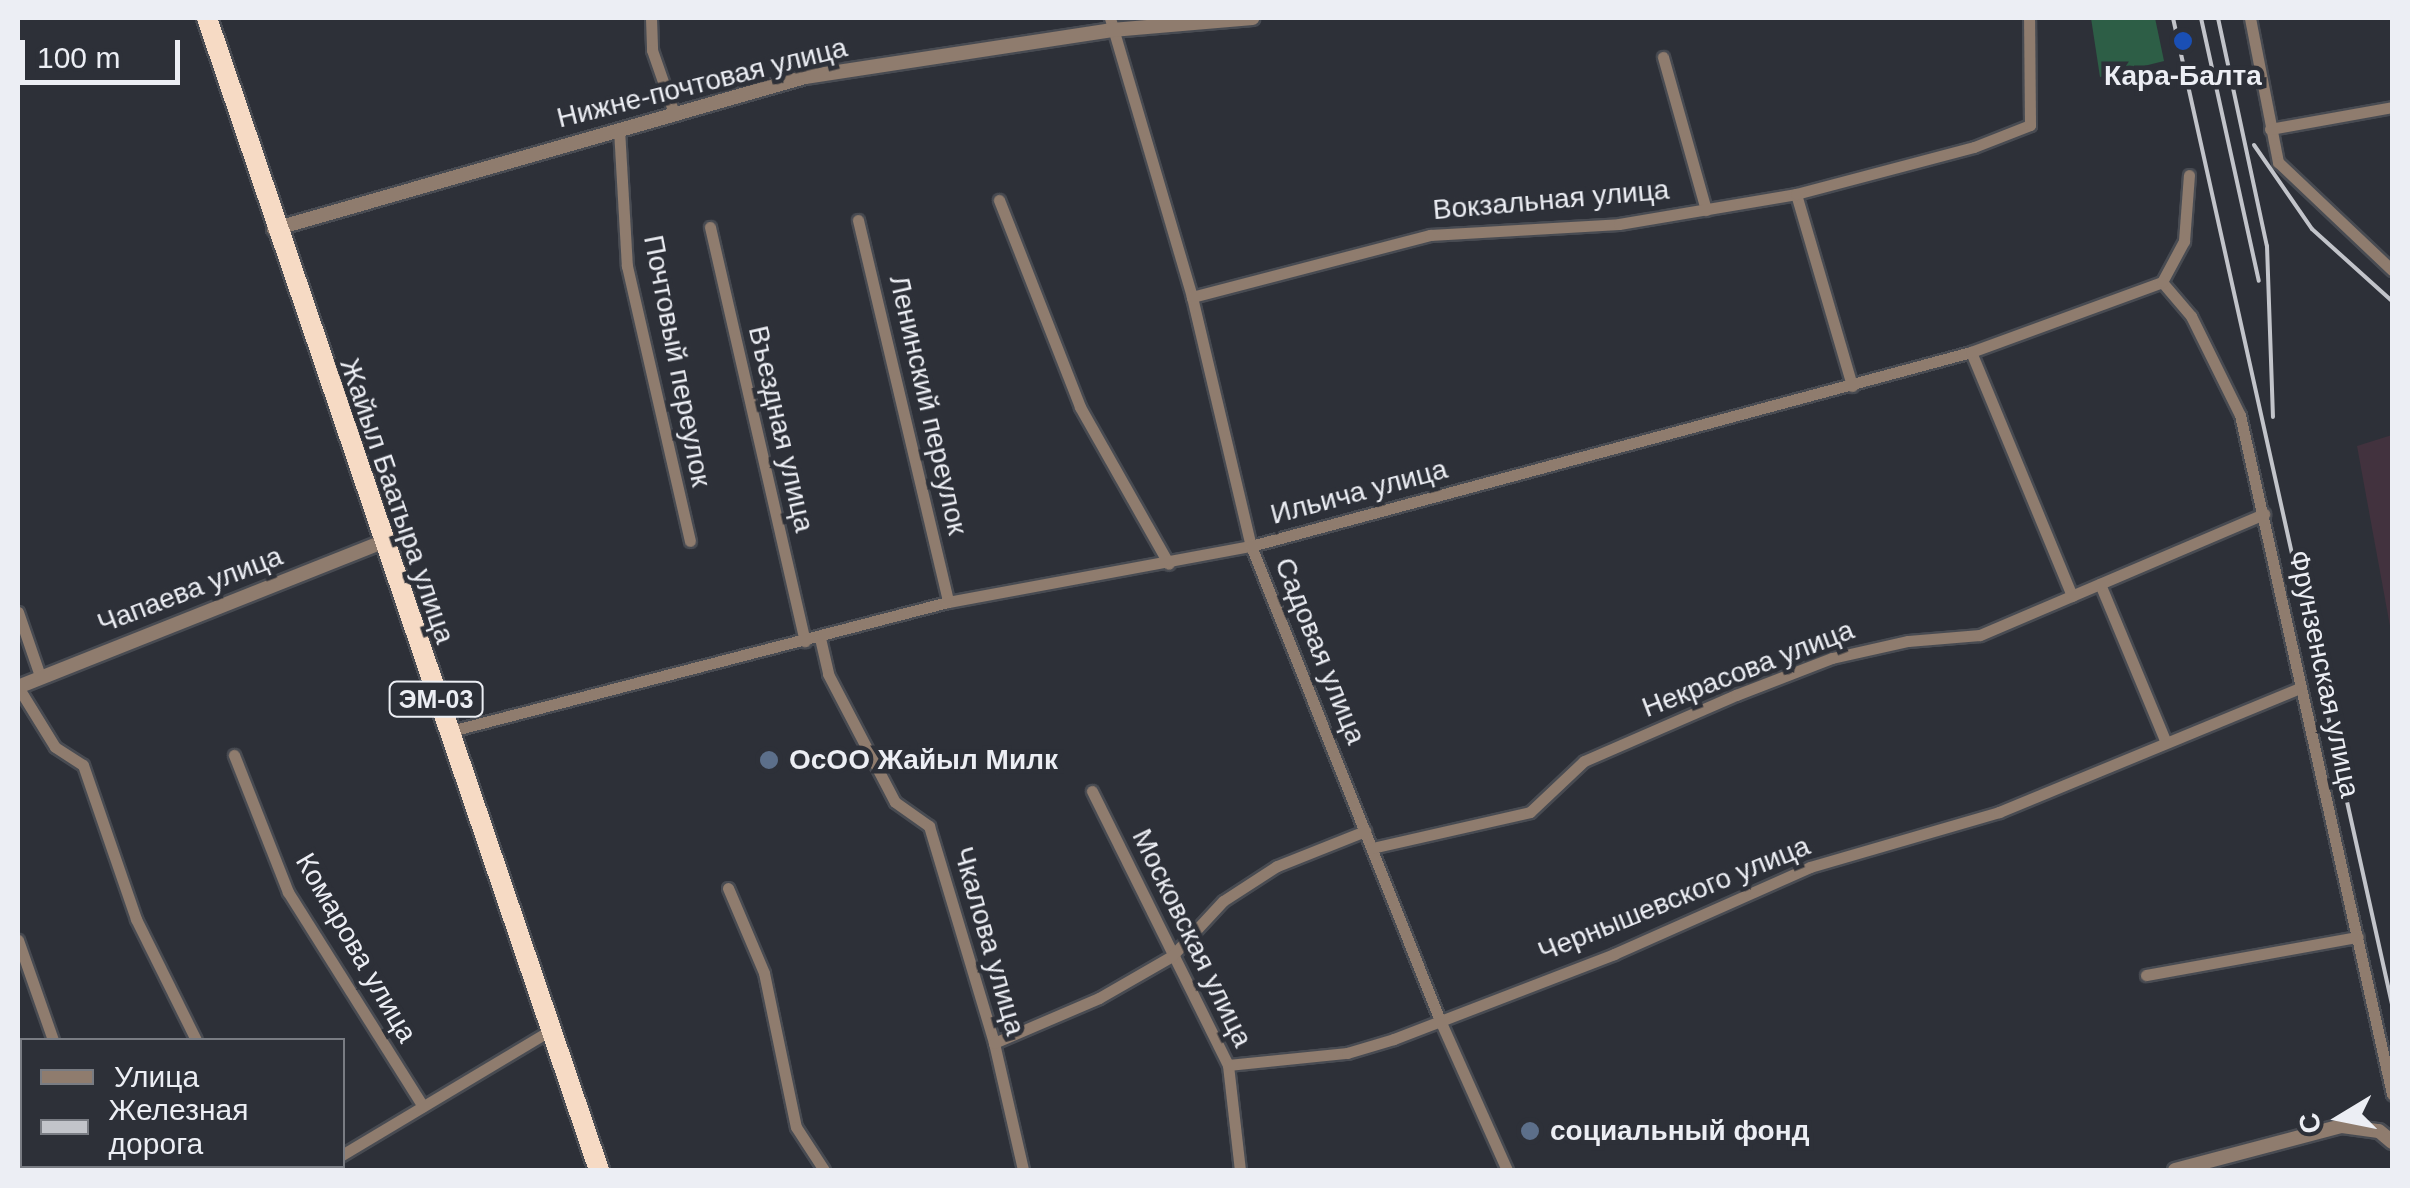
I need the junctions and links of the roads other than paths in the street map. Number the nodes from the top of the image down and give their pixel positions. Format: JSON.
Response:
{"nodes":[{"id":1,"x":207,"y":18,"type":"edge"},
{"id":2,"x":650,"y":18,"type":"edge"},
{"id":3,"x":1252,"y":18,"type":"edge"},
{"id":4,"x":2029,"y":18,"type":"edge"},
{"id":5,"x":2250,"y":18,"type":"edge"},
{"id":6,"x":1111,"y":24,"type":"edge"},
{"id":7,"x":1663,"y":57,"type":"dead end"},
{"id":8,"x":2392,"y":107,"type":"edge"},
{"id":9,"x":674,"y":113,"type":"junction"},
{"id":10,"x":619,"y":129,"type":"junction"},
{"id":11,"x":2270,"y":129,"type":"junction"},
{"id":12,"x":2189,"y":176,"type":"dead end"},
{"id":13,"x":1796,"y":194,"type":"junction"},
{"id":14,"x":999,"y":200,"type":"dead end"},
{"id":15,"x":1706,"y":210,"type":"junction"},
{"id":16,"x":858,"y":220,"type":"dead end"},
{"id":17,"x":283,"y":226,"type":"junction"},
{"id":18,"x":710,"y":227,"type":"dead end"},
{"id":19,"x":2392,"y":270,"type":"edge"},
{"id":20,"x":2162,"y":282,"type":"junction"},
{"id":21,"x":1192,"y":297,"type":"junction"},
{"id":22,"x":1970,"y":352,"type":"junction"},
{"id":23,"x":1852,"y":386,"type":"junction"},
{"id":24,"x":2264,"y":514,"type":"junction"},
{"id":25,"x":690,"y":541,"type":"dead end"},
{"id":26,"x":382,"y":542,"type":"junction"},
{"id":27,"x":1251,"y":546,"type":"junction"},
{"id":28,"x":1169,"y":564,"type":"junction"},
{"id":29,"x":2100,"y":584,"type":"junction"},
{"id":30,"x":2072,"y":596,"type":"junction"},
{"id":31,"x":948,"y":602,"type":"junction"},
{"id":32,"x":18,"y":612,"type":"edge"},
{"id":33,"x":820,"y":638,"type":"junction"},
{"id":34,"x":805,"y":642,"type":"junction"},
{"id":35,"x":40,"y":676,"type":"junction"},
{"id":36,"x":18,"y":687,"type":"edge"},
{"id":37,"x":2300,"y":688,"type":"junction"},
{"id":38,"x":447,"y":732,"type":"junction"},
{"id":39,"x":2165,"y":740,"type":"junction"},
{"id":40,"x":234,"y":755,"type":"dead end"},
{"id":41,"x":1092,"y":791,"type":"dead end"},
{"id":42,"x":1365,"y":831,"type":"junction"},
{"id":43,"x":1372,"y":848,"type":"junction"},
{"id":44,"x":728,"y":888,"type":"dead end"},
{"id":45,"x":2358,"y":937,"type":"junction"},
{"id":46,"x":18,"y":940,"type":"edge"},
{"id":47,"x":1172,"y":956,"type":"junction"},
{"id":48,"x":2146,"y":976,"type":"dead end"},
{"id":49,"x":1439,"y":1018,"type":"junction"},
{"id":50,"x":552,"y":1030,"type":"junction"},
{"id":51,"x":52,"y":1038,"type":"edge"},
{"id":52,"x":195,"y":1038,"type":"edge"},
{"id":53,"x":994,"y":1043,"type":"junction"},
{"id":54,"x":1228,"y":1065,"type":"junction"},
{"id":55,"x":2392,"y":1094,"type":"edge"},
{"id":56,"x":423,"y":1106,"type":"junction"},
{"id":57,"x":2392,"y":1142,"type":"edge"},
{"id":58,"x":345,"y":1153,"type":"edge"},
{"id":59,"x":599,"y":1170,"type":"edge"},
{"id":60,"x":824,"y":1170,"type":"edge"},
{"id":61,"x":1023,"y":1170,"type":"edge"},
{"id":62,"x":1240,"y":1170,"type":"edge"},
{"id":63,"x":1507,"y":1170,"type":"edge"},
{"id":64,"x":2175,"y":1170,"type":"edge"}],
"edges":[{"from":1,"to":17,"type":"highway","name":"Жайыл Баатыра улица","number":"ЭМ-03"},
{"from":2,"to":9,"type":"street"},
{"from":3,"to":6,"type":"street","name":"Нижне-почтовая улица"},
{"from":4,"to":13,"type":"street","name":"Вокзальная улица"},
{"from":5,"to":11,"type":"street"},
{"from":6,"to":9,"type":"street","name":"Нижне-почтовая улица"},
{"from":6,"to":21,"type":"street","name":"Садовая улица"},
{"from":7,"to":15,"type":"street"},
{"from":8,"to":11,"type":"street"},
{"from":9,"to":10,"type":"street","name":"Нижне-почтовая улица"},
{"from":10,"to":17,"type":"street","name":"Нижне-почтовая улица"},
{"from":10,"to":25,"type":"street","name":"Почтовый переулок"},
{"from":11,"to":19,"type":"street"},
{"from":12,"to":20,"type":"street"},
{"from":13,"to":15,"type":"street","name":"Вокзальная улица"},
{"from":13,"to":23,"type":"street"},
{"from":14,"to":28,"type":"street"},
{"from":15,"to":21,"type":"street","name":"Вокзальная улица"},
{"from":16,"to":31,"type":"street","name":"Ленинский переулок"},
{"from":17,"to":26,"type":"highway","name":"Жайыл Баатыра улица","number":"ЭМ-03"},
{"from":18,"to":34,"type":"street","name":"Въездная улица"},
{"from":20,"to":22,"type":"street","name":"Ильича улица"},
{"from":20,"to":24,"type":"street","name":"Фрунзенская улица"},
{"from":21,"to":27,"type":"street","name":"Садовая улица"},
{"from":22,"to":23,"type":"street","name":"Ильича улица"},
{"from":22,"to":30,"type":"street"},
{"from":23,"to":27,"type":"street","name":"Ильича улица"},
{"from":24,"to":29,"type":"street","name":"Некрасова улица"},
{"from":24,"to":37,"type":"street","name":"Фрунзенская улица"},
{"from":26,"to":35,"type":"street","name":"Чапаева улица"},
{"from":26,"to":38,"type":"highway","name":"Жайыл Баатыра улица","number":"ЭМ-03"},
{"from":27,"to":28,"type":"street","name":"Ильича улица"},
{"from":27,"to":42,"type":"street","name":"Садовая улица"},
{"from":28,"to":31,"type":"street","name":"Ильича улица"},
{"from":29,"to":30,"type":"street","name":"Некрасова улица"},
{"from":29,"to":39,"type":"street"},
{"from":30,"to":43,"type":"street","name":"Некрасова улица"},
{"from":31,"to":33,"type":"street","name":"Ильича улица"},
{"from":32,"to":35,"type":"street"},
{"from":33,"to":34,"type":"street","name":"Ильича улица"},
{"from":33,"to":53,"type":"street","name":"Чкалова улица"},
{"from":34,"to":38,"type":"street","name":"Ильича улица"},
{"from":35,"to":36,"type":"street","name":"Чапаева улица"},
{"from":36,"to":52,"type":"street"},
{"from":37,"to":39,"type":"street","name":"Чернышевского улица"},
{"from":37,"to":45,"type":"street","name":"Фрунзенская улица"},
{"from":38,"to":50,"type":"highway","name":"Жайыл Баатыра улица","number":"ЭМ-03"},
{"from":39,"to":49,"type":"street","name":"Чернышевского улица"},
{"from":40,"to":56,"type":"street","name":"Комарова улица"},
{"from":41,"to":47,"type":"street","name":"Московская улица"},
{"from":42,"to":43,"type":"street","name":"Садовая улица"},
{"from":42,"to":47,"type":"street"},
{"from":43,"to":49,"type":"street","name":"Садовая улица"},
{"from":44,"to":60,"type":"street"},
{"from":45,"to":48,"type":"street"},
{"from":45,"to":55,"type":"street","name":"Фрунзенская улица"},
{"from":46,"to":51,"type":"street"},
{"from":47,"to":53,"type":"street"},
{"from":47,"to":54,"type":"street","name":"Московская улица"},
{"from":49,"to":54,"type":"street","name":"Чернышевского улица"},
{"from":49,"to":63,"type":"street","name":"Садовая улица"},
{"from":50,"to":56,"type":"street"},
{"from":50,"to":59,"type":"highway","name":"Жайыл Баатыра улица","number":"ЭМ-03"},
{"from":53,"to":61,"type":"street","name":"Чкалова улица"},
{"from":54,"to":62,"type":"street","name":"Московская улица"},
{"from":56,"to":58,"type":"street"},
{"from":57,"to":64,"type":"street"}]}
